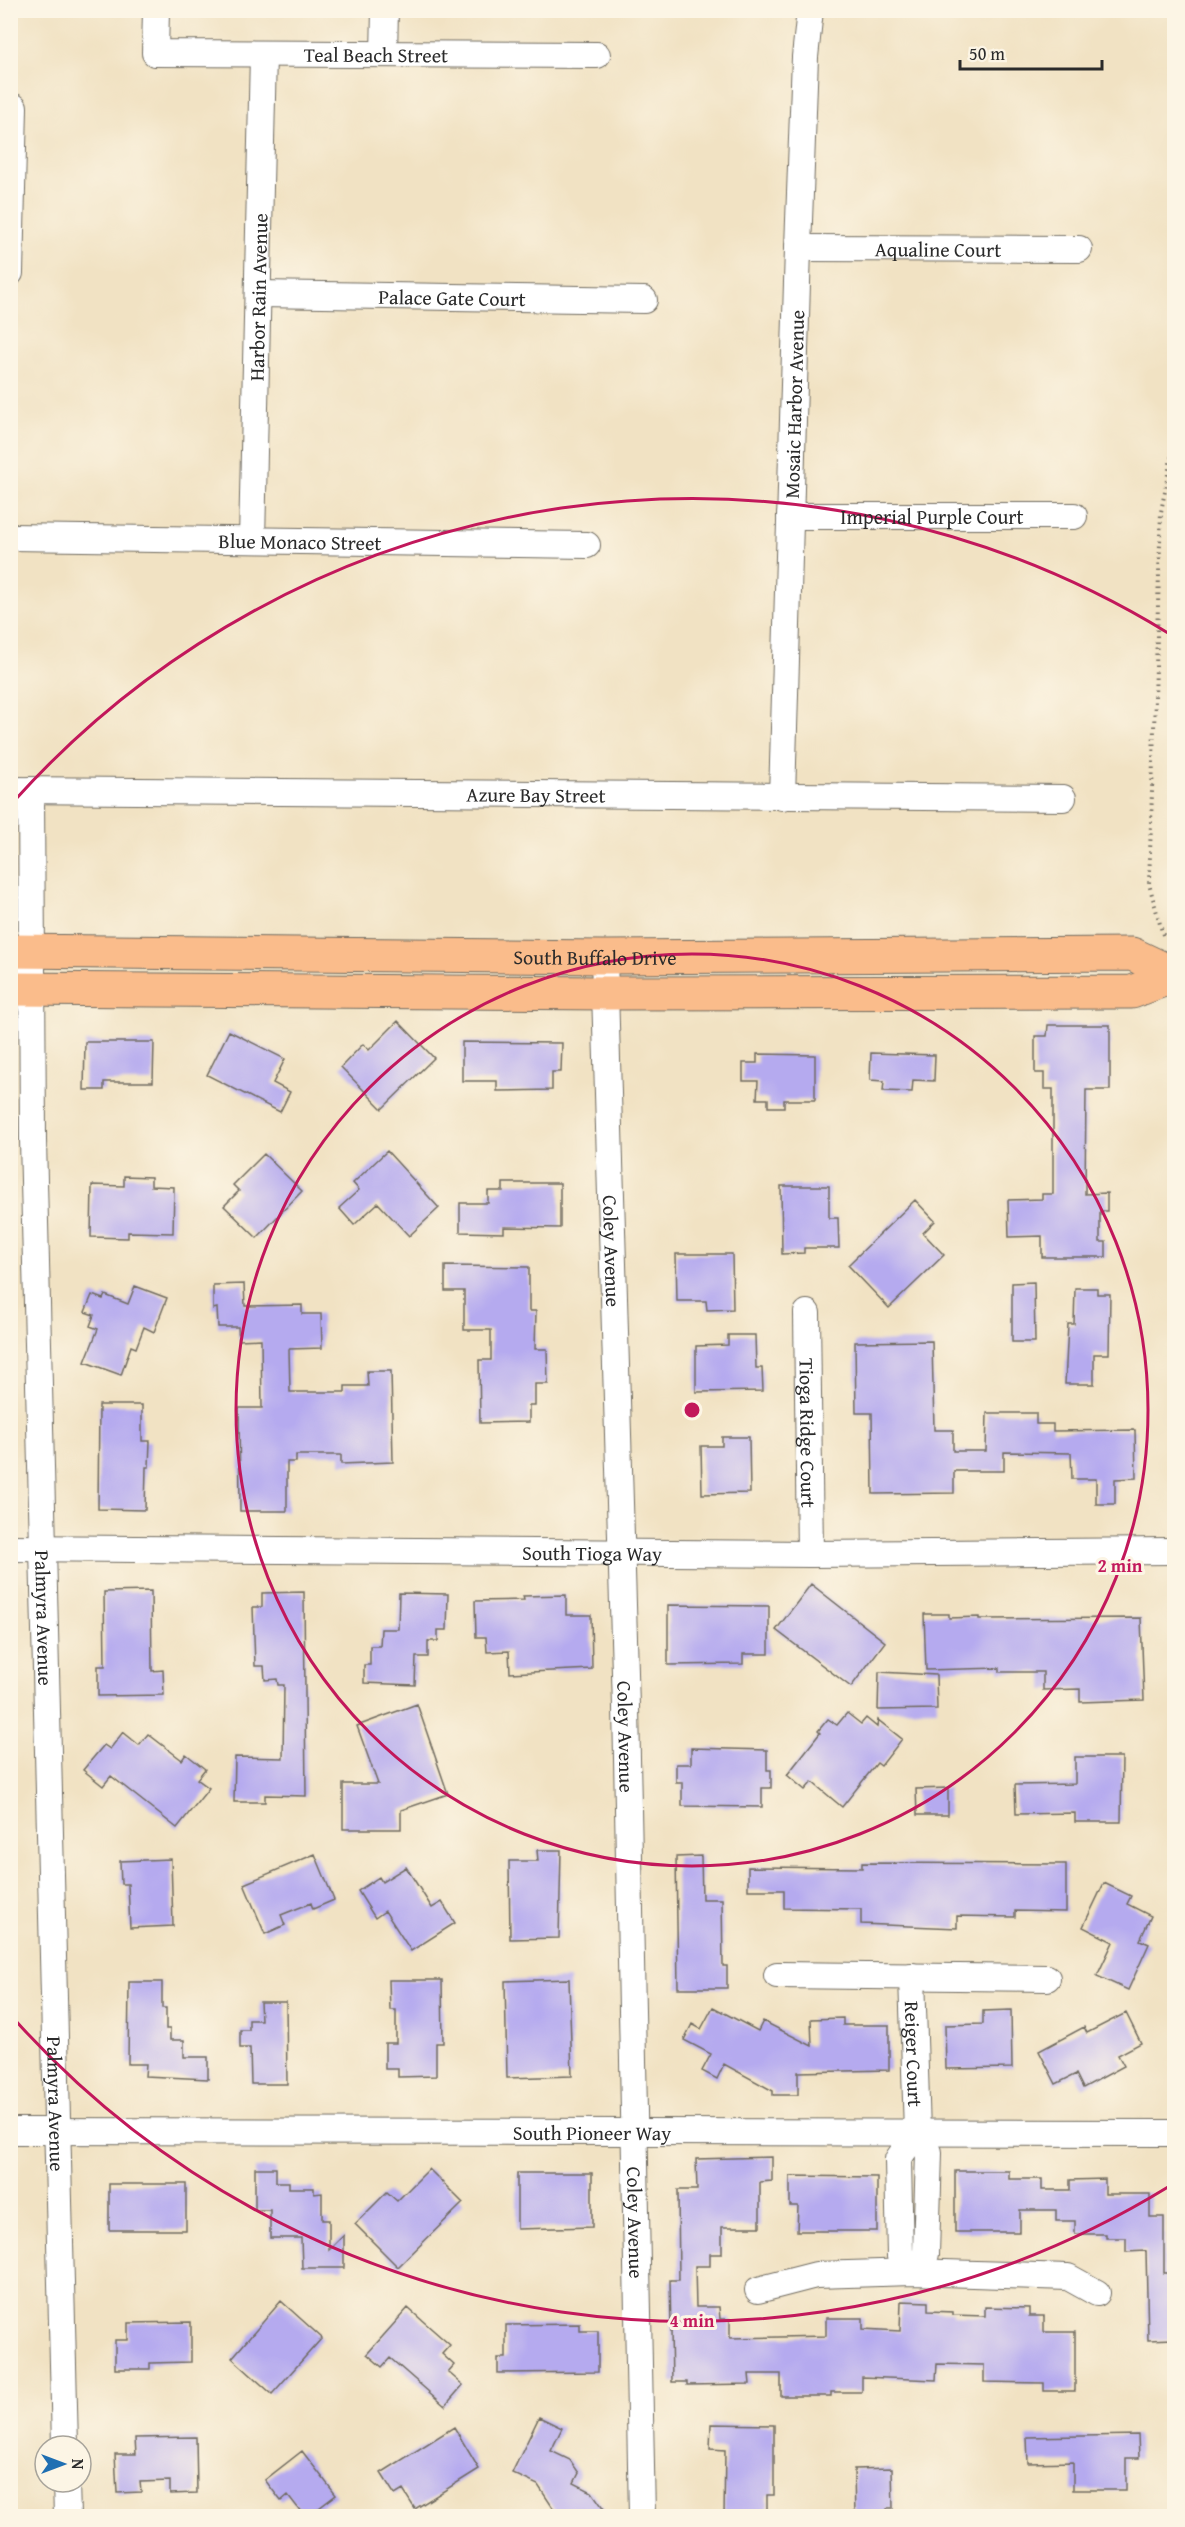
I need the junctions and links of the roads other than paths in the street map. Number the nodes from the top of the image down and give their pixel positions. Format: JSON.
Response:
{"nodes":[{"id":1,"x":156,"y":10,"type":"edge"},
{"id":2,"x":386,"y":10,"type":"edge"},
{"id":3,"x":810,"y":10,"type":"edge"},
{"id":4,"x":263,"y":54,"type":"junction"},
{"id":5,"x":384,"y":54,"type":"junction"},
{"id":6,"x":597,"y":55,"type":"dead end"},
{"id":7,"x":14,"y":107,"type":"dead end"},
{"id":8,"x":798,"y":248,"type":"junction"},
{"id":9,"x":1078,"y":249,"type":"dead end"},
{"id":10,"x":10,"y":273,"type":"edge"},
{"id":11,"x":258,"y":294,"type":"junction"},
{"id":12,"x":644,"y":300,"type":"dead end"},
{"id":13,"x":790,"y":516,"type":"junction"},
{"id":14,"x":1074,"y":516,"type":"dead end"},
{"id":15,"x":10,"y":537,"type":"edge"},
{"id":16,"x":252,"y":540,"type":"junction"},
{"id":17,"x":587,"y":544,"type":"dead end"},
{"id":18,"x":21,"y":790,"type":"edge"},
{"id":19,"x":782,"y":797,"type":"junction"},
{"id":20,"x":1063,"y":798,"type":"dead end"},
{"id":21,"x":21,"y":951,"type":"edge"},
{"id":22,"x":604,"y":957,"type":"junction"},
{"id":23,"x":1174,"y":975,"type":"edge"},
{"id":24,"x":21,"y":989,"type":"edge"},
{"id":25,"x":605,"y":993,"type":"junction"},
{"id":26,"x":807,"y":1312,"type":"dead end"},
{"id":27,"x":10,"y":1548,"type":"edge"},
{"id":28,"x":44,"y":1548,"type":"junction"},
{"id":29,"x":621,"y":1551,"type":"junction"},
{"id":30,"x":1174,"y":1551,"type":"edge"},
{"id":31,"x":810,"y":1554,"type":"junction"},
{"id":32,"x":777,"y":1975,"type":"dead end"},
{"id":33,"x":912,"y":1976,"type":"junction"},
{"id":34,"x":1047,"y":1978,"type":"dead end"},
{"id":35,"x":10,"y":2131,"type":"edge"},
{"id":36,"x":58,"y":2131,"type":"junction"},
{"id":37,"x":634,"y":2132,"type":"junction"},
{"id":38,"x":917,"y":2132,"type":"junction"},
{"id":39,"x":1174,"y":2133,"type":"edge"},
{"id":40,"x":926,"y":2195,"type":"junction"},
{"id":41,"x":899,"y":2198,"type":"junction"},
{"id":42,"x":912,"y":2272,"type":"junction"},
{"id":43,"x":758,"y":2290,"type":"dead end"},
{"id":44,"x":1096,"y":2293,"type":"dead end"},
{"id":45,"x":65,"y":2434,"type":"edge"},
{"id":46,"x":66,"y":2494,"type":"edge"},
{"id":47,"x":67,"y":2517,"type":"edge"},
{"id":48,"x":642,"y":2517,"type":"edge"}],
"edges":[{"from":1,"to":4,"type":"street","name":"Teal Beach Street"},
{"from":2,"to":5,"type":"street"},
{"from":3,"to":8,"type":"street","name":"Mosaic Harbor Avenue"},
{"from":4,"to":5,"type":"street","name":"Teal Beach Street"},
{"from":4,"to":11,"type":"street","name":"Harbor Rain Avenue"},
{"from":5,"to":6,"type":"street","name":"Teal Beach Street"},
{"from":7,"to":10,"type":"street"},
{"from":8,"to":9,"type":"street","name":"Aqualine Court"},
{"from":8,"to":13,"type":"street","name":"Mosaic Harbor Avenue"},
{"from":11,"to":12,"type":"street","name":"Palace Gate Court"},
{"from":11,"to":16,"type":"street","name":"Harbor Rain Avenue"},
{"from":13,"to":14,"type":"street","name":"Imperial Purple Court"},
{"from":13,"to":19,"type":"street","name":"Mosaic Harbor Avenue"},
{"from":15,"to":16,"type":"street","name":"Blue Monaco Street"},
{"from":16,"to":17,"type":"street","name":"Blue Monaco Street"},
{"from":18,"to":19,"type":"street","name":"Azure Bay Street"},
{"from":18,"to":21,"type":"street","name":"Palmyra Avenue"},
{"from":19,"to":20,"type":"street","name":"Azure Bay Street"},
{"from":21,"to":22,"type":"main road","name":"South Buffalo Drive"},
{"from":21,"to":24,"type":"street","name":"Palmyra Avenue"},
{"from":22,"to":23,"type":"main road","name":"South Buffalo Drive"},
{"from":22,"to":25,"type":"street","name":"Coley Avenue"},
{"from":23,"to":25,"type":"main road","name":"South Buffalo Drive"},
{"from":24,"to":25,"type":"main road","name":"South Buffalo Drive"},
{"from":24,"to":28,"type":"street","name":"Palmyra Avenue"},
{"from":25,"to":29,"type":"street","name":"Coley Avenue"},
{"from":26,"to":31,"type":"street","name":"Tioga Ridge Court"},
{"from":27,"to":28,"type":"street","name":"South Tioga Way"},
{"from":28,"to":29,"type":"street","name":"South Tioga Way"},
{"from":28,"to":36,"type":"street","name":"Palmyra Avenue"},
{"from":29,"to":31,"type":"street","name":"South Tioga Way"},
{"from":29,"to":37,"type":"street","name":"Coley Avenue"},
{"from":30,"to":31,"type":"street","name":"South Tioga Way"},
{"from":32,"to":33,"type":"street","name":"Reiger Court"},
{"from":33,"to":34,"type":"street","name":"Reiger Court"},
{"from":33,"to":38,"type":"street","name":"Reiger Court"},
{"from":35,"to":36,"type":"street","name":"South Pioneer Way"},
{"from":36,"to":37,"type":"street","name":"South Pioneer Way"},
{"from":36,"to":45,"type":"street","name":"Palmyra Avenue"},
{"from":37,"to":38,"type":"street","name":"South Pioneer Way"},
{"from":37,"to":48,"type":"street","name":"Coley Avenue"},
{"from":38,"to":39,"type":"street","name":"South Pioneer Way"},
{"from":38,"to":40,"type":"street"},
{"from":38,"to":41,"type":"street"},
{"from":40,"to":41,"type":"street"},
{"from":40,"to":42,"type":"street"},
{"from":41,"to":42,"type":"street"},
{"from":42,"to":43,"type":"street"},
{"from":42,"to":44,"type":"street"},
{"from":46,"to":47,"type":"street"}]}
